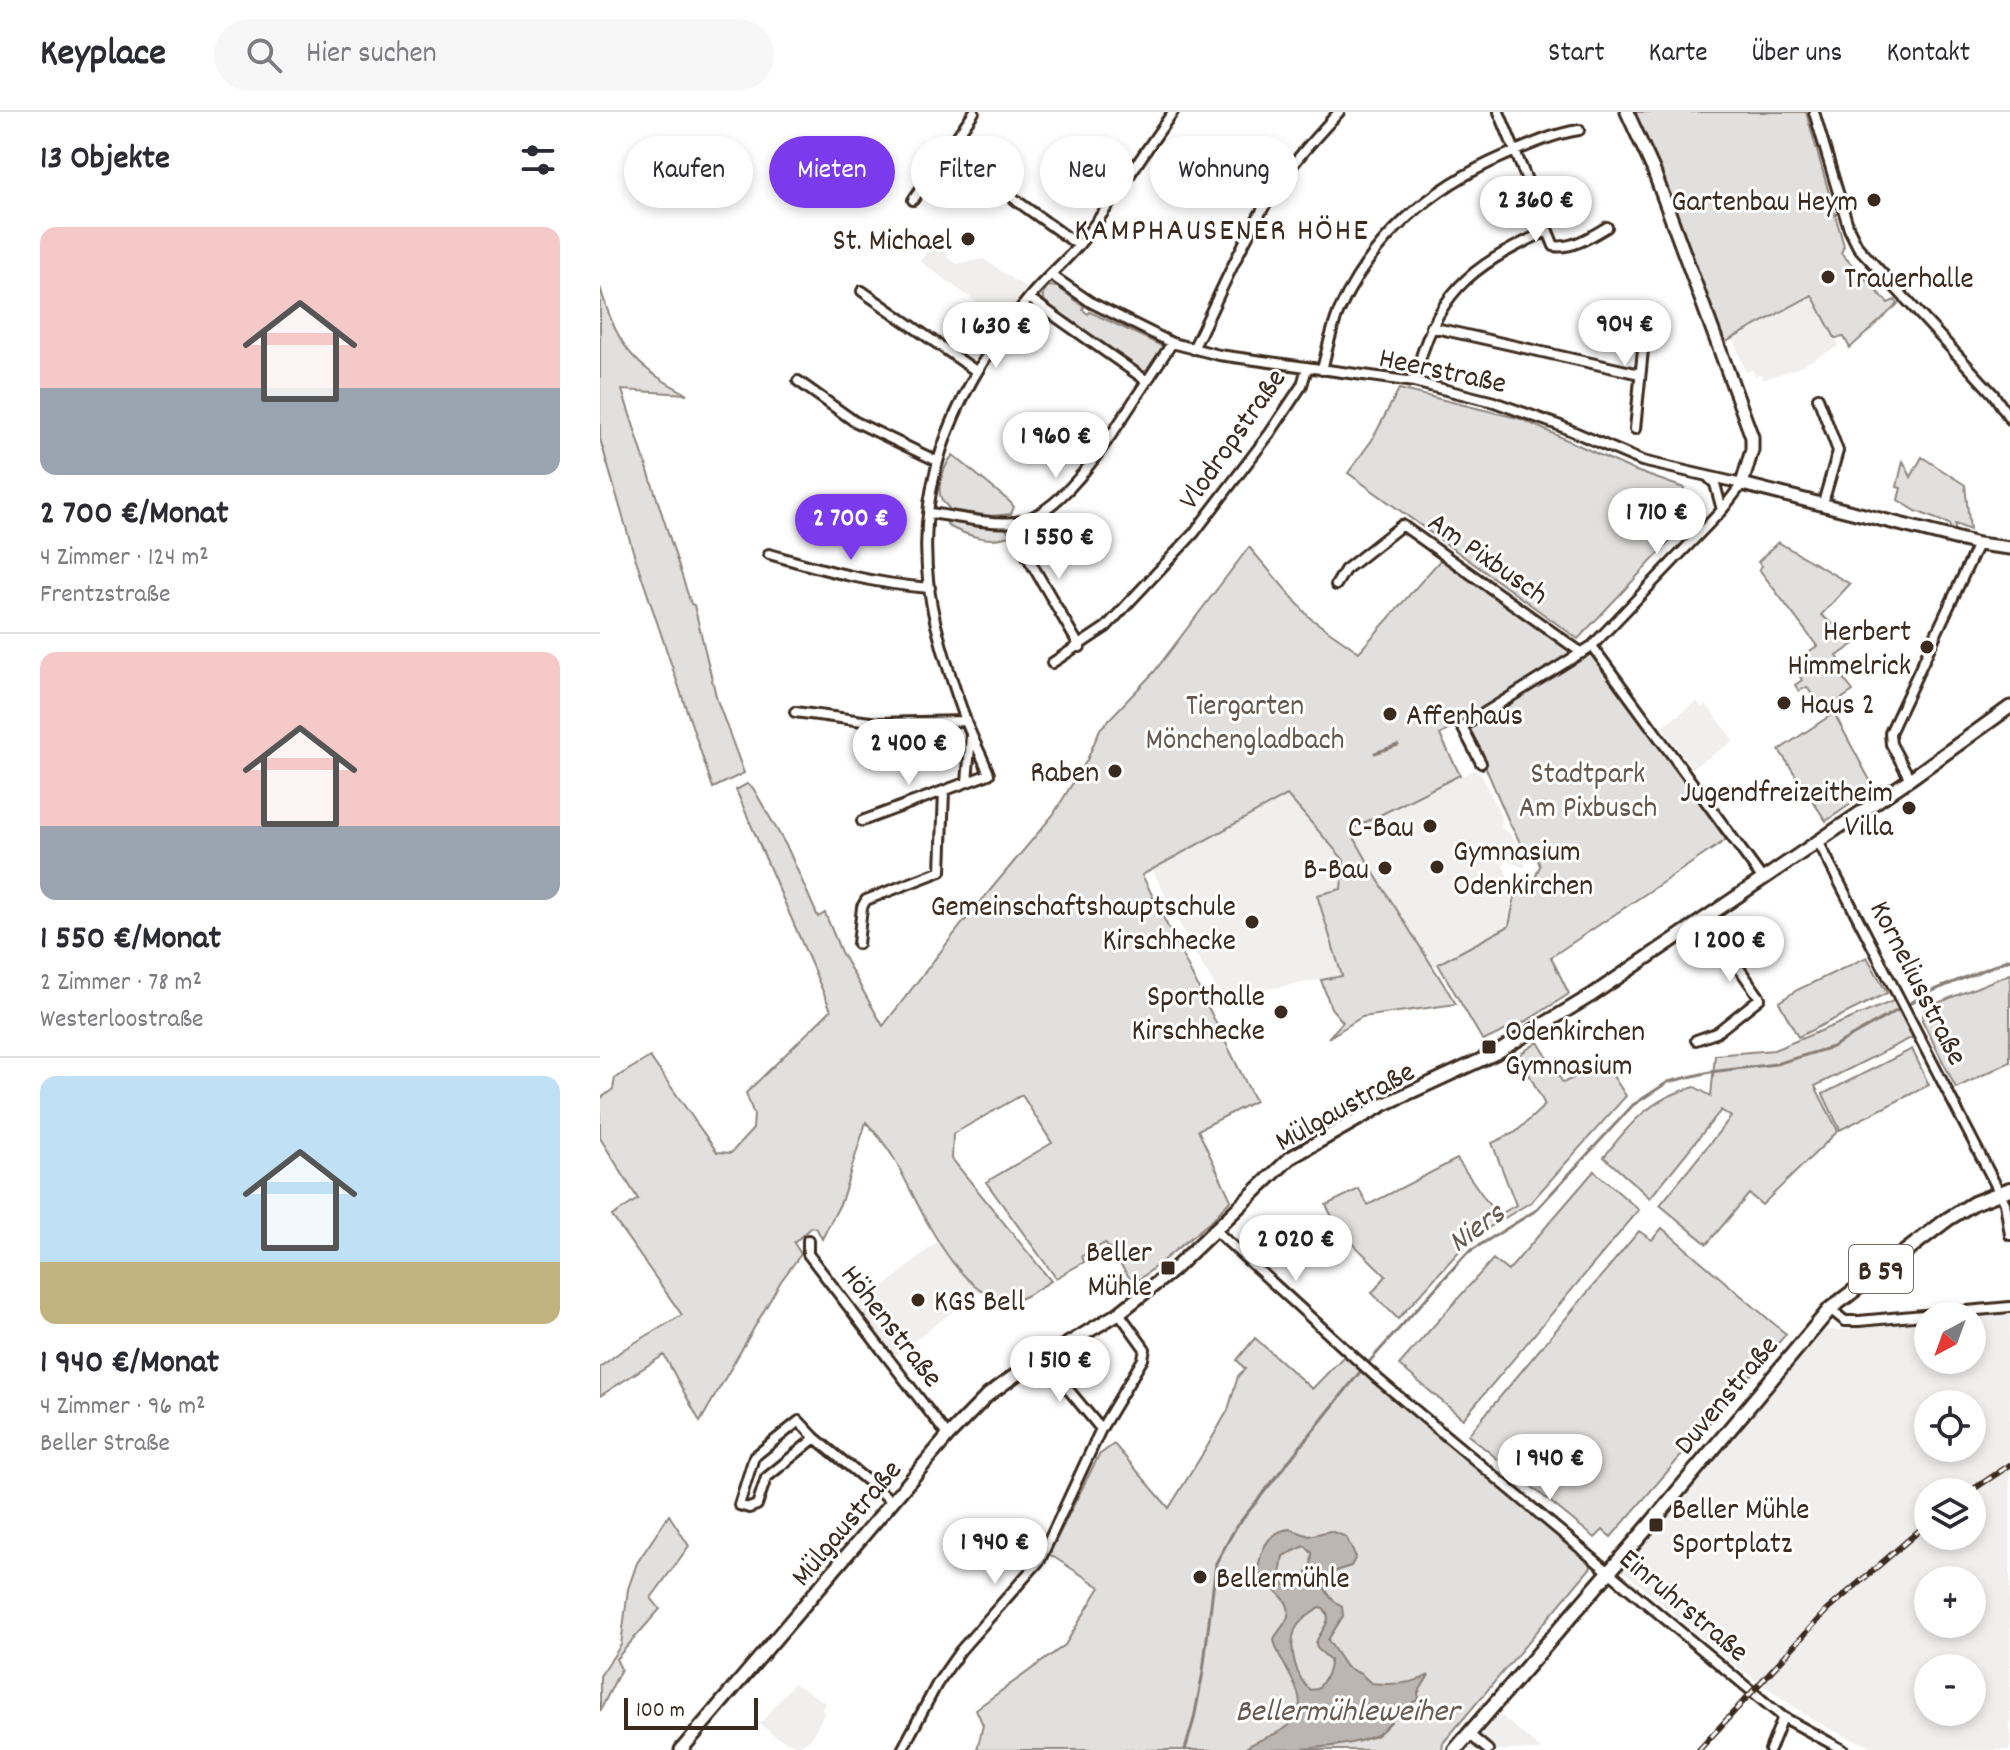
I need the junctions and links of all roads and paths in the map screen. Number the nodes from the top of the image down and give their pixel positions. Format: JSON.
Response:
{"nodes":[{"id":1,"x":974,"y":112,"type":"edge"},
{"id":2,"x":1173,"y":112,"type":"edge"},
{"id":3,"x":1339,"y":112,"type":"edge"},
{"id":4,"x":1499,"y":112,"type":"edge"},
{"id":5,"x":1627,"y":112,"type":"edge"},
{"id":6,"x":1814,"y":112,"type":"edge"},
{"id":7,"x":1579,"y":130,"type":"dead end"},
{"id":8,"x":960,"y":134,"type":"joint"},
{"id":9,"x":1516,"y":151,"type":"junction"},
{"id":10,"x":1607,"y":227,"type":"dead end"},
{"id":11,"x":1547,"y":231,"type":"junction"},
{"id":12,"x":1078,"y":245,"type":"junction"},
{"id":13,"x":1051,"y":275,"type":"junction"},
{"id":14,"x":862,"y":291,"type":"dead end"},
{"id":15,"x":1029,"y":298,"type":"junction"},
{"id":16,"x":1647,"y":310,"type":"dead end"},
{"id":17,"x":1431,"y":327,"type":"junction"},
{"id":18,"x":1172,"y":343,"type":"junction"},
{"id":19,"x":1193,"y":349,"type":"junction"},
{"id":20,"x":1307,"y":368,"type":"junction"},
{"id":21,"x":1322,"y":370,"type":"junction"},
{"id":22,"x":976,"y":371,"type":"junction"},
{"id":23,"x":1640,"y":374,"type":"junction"},
{"id":24,"x":798,"y":381,"type":"dead end"},
{"id":25,"x":1147,"y":381,"type":"junction"},
{"id":26,"x":1414,"y":382,"type":"junction"},
{"id":27,"x":1818,"y":398,"type":"dead end"},
{"id":28,"x":2010,"y":419,"type":"edge"},
{"id":29,"x":1635,"y":429,"type":"dead end"},
{"id":30,"x":937,"y":461,"type":"junction"},
{"id":31,"x":1708,"y":477,"type":"junction"},
{"id":32,"x":1742,"y":484,"type":"junction"},
{"id":33,"x":1823,"y":503,"type":"junction"},
{"id":34,"x":1722,"y":510,"type":"junction"},
{"id":35,"x":929,"y":513,"type":"junction"},
{"id":36,"x":1017,"y":522,"type":"junction"},
{"id":37,"x":1978,"y":544,"type":"junction"},
{"id":38,"x":2010,"y":548,"type":"edge"},
{"id":39,"x":769,"y":554,"type":"dead end"},
{"id":40,"x":1336,"y":585,"type":"dead end"},
{"id":41,"x":930,"y":588,"type":"junction"},
{"id":42,"x":1592,"y":646,"type":"junction"},
{"id":43,"x":1080,"y":647,"type":"junction"},
{"id":44,"x":1582,"y":653,"type":"junction"},
{"id":45,"x":1052,"y":663,"type":"dead end"},
{"id":46,"x":2010,"y":707,"type":"edge"},
{"id":47,"x":795,"y":712,"type":"dead end"},
{"id":48,"x":965,"y":721,"type":"junction"},
{"id":49,"x":972,"y":733,"type":"junction"},
{"id":50,"x":1481,"y":763,"type":"dead end"},
{"id":51,"x":1910,"y":779,"type":"junction"},
{"id":52,"x":967,"y":782,"type":"junction"},
{"id":53,"x":944,"y":791,"type":"junction"},
{"id":54,"x":862,"y":821,"type":"dead end"},
{"id":55,"x":1818,"y":841,"type":"junction"},
{"id":56,"x":1762,"y":878,"type":"junction"},
{"id":57,"x":1704,"y":918,"type":"junction"},
{"id":58,"x":858,"y":944,"type":"dead end"},
{"id":59,"x":1696,"y":1040,"type":"dead end"},
{"id":60,"x":2004,"y":1190,"type":"edge"},
{"id":61,"x":1215,"y":1230,"type":"junction"},
{"id":62,"x":2010,"y":1235,"type":"edge"},
{"id":63,"x":808,"y":1240,"type":"dead end"},
{"id":64,"x":2010,"y":1307,"type":"edge"},
{"id":65,"x":1830,"y":1309,"type":"junction"},
{"id":66,"x":1119,"y":1313,"type":"junction"},
{"id":67,"x":1043,"y":1359,"type":"junction"},
{"id":68,"x":1101,"y":1429,"type":"junction"},
{"id":69,"x":948,"y":1436,"type":"junction"},
{"id":70,"x":815,"y":1438,"type":"junction"},
{"id":71,"x":893,"y":1502,"type":"junction"},
{"id":72,"x":1608,"y":1571,"type":"junction"},
{"id":73,"x":1783,"y":1717,"type":"junction"},
{"id":74,"x":1469,"y":1734,"type":"junction"},
{"id":75,"x":681,"y":1750,"type":"edge"},
{"id":76,"x":902,"y":1750,"type":"edge"},
{"id":77,"x":1455,"y":1750,"type":"edge"},
{"id":78,"x":1488,"y":1750,"type":"edge"},
{"id":79,"x":1770,"y":1750,"type":"edge"},
{"id":80,"x":1843,"y":1750,"type":"edge"}],
"edges":[{"from":1,"to":8,"type":"street"},
{"from":2,"to":12,"type":"street"},
{"from":3,"to":19,"type":"street"},
{"from":4,"to":9,"type":"street"},
{"from":5,"to":32,"type":"street"},
{"from":6,"to":28,"type":"street"},
{"from":7,"to":9,"type":"street"},
{"from":8,"to":12,"type":"street"},
{"from":9,"to":11,"type":"street"},
{"from":9,"to":21,"type":"street"},
{"from":10,"to":11,"type":"street"},
{"from":11,"to":17,"type":"street"},
{"from":12,"to":13,"type":"street"},
{"from":13,"to":15,"type":"street"},
{"from":13,"to":18,"type":"street","name":"Heerstraße"},
{"from":14,"to":22,"type":"street"},
{"from":15,"to":22,"type":"street"},
{"from":15,"to":25,"type":"street"},
{"from":16,"to":23,"type":"street"},
{"from":17,"to":23,"type":"street"},
{"from":17,"to":26,"type":"street"},
{"from":18,"to":19,"type":"street","name":"Heerstraße"},
{"from":18,"to":25,"type":"street"},
{"from":19,"to":20,"type":"street","name":"Heerstraße"},
{"from":20,"to":21,"type":"street","name":"Heerstraße"},
{"from":20,"to":43,"type":"street","name":"Vlodropstraße"},
{"from":21,"to":26,"type":"street","name":"Heerstraße"},
{"from":22,"to":30,"type":"street"},
{"from":23,"to":29,"type":"street"},
{"from":24,"to":30,"type":"street"},
{"from":25,"to":36,"type":"street"},
{"from":26,"to":31,"type":"street","name":"Heerstraße"},
{"from":27,"to":33,"type":"street"},
{"from":30,"to":35,"type":"street"},
{"from":31,"to":32,"type":"street","name":"Heerstraße"},
{"from":31,"to":34,"type":"street"},
{"from":32,"to":33,"type":"street"},
{"from":32,"to":34,"type":"street"},
{"from":33,"to":37,"type":"street"},
{"from":34,"to":42,"type":"street"},
{"from":35,"to":36,"type":"street"},
{"from":35,"to":41,"type":"street"},
{"from":36,"to":43,"type":"street"},
{"from":37,"to":38,"type":"street"},
{"from":37,"to":51,"type":"street"},
{"from":39,"to":41,"type":"street"},
{"from":40,"to":44,"type":"street","name":"Am Pixbusch"},
{"from":41,"to":48,"type":"street"},
{"from":42,"to":44,"type":"street"},
{"from":42,"to":56,"type":"street"},
{"from":43,"to":45,"type":"street","name":"Vlodropstraße"},
{"from":44,"to":50,"type":"street"},
{"from":46,"to":51,"type":"street","name":"Mülgaustraße"},
{"from":47,"to":48,"type":"street"},
{"from":48,"to":49,"type":"street"},
{"from":49,"to":52,"type":"street"},
{"from":49,"to":52,"type":"street"},
{"from":51,"to":55,"type":"street","name":"Mülgaustraße"},
{"from":52,"to":53,"type":"street"},
{"from":53,"to":54,"type":"street"},
{"from":53,"to":58,"type":"street"},
{"from":55,"to":56,"type":"street","name":"Mülgaustraße"},
{"from":55,"to":60,"type":"street","name":"Korneliusstraße"},
{"from":56,"to":57,"type":"street","name":"Mülgaustraße"},
{"from":57,"to":59,"type":"street"},
{"from":57,"to":61,"type":"street","name":"Mülgaustraße"},
{"from":60,"to":62,"type":"street","name":"Korneliusstraße"},
{"from":60,"to":65,"type":"main road","name":"Duvenstraße","number":"B 59"},
{"from":61,"to":66,"type":"street","name":"Mülgaustraße"},
{"from":61,"to":72,"type":"street","name":"Einruhrstraße"},
{"from":63,"to":69,"type":"street","name":"Höhenstraße"},
{"from":64,"to":65,"type":"street"},
{"from":65,"to":72,"type":"main road","name":"Duvenstraße","number":"B 59"},
{"from":66,"to":67,"type":"street","name":"Mülgaustraße"},
{"from":66,"to":68,"type":"street"},
{"from":67,"to":68,"type":"street"},
{"from":67,"to":69,"type":"street","name":"Mülgaustraße"},
{"from":68,"to":76,"type":"street"},
{"from":69,"to":71,"type":"street","name":"Mülgaustraße"},
{"from":70,"to":70,"type":"street"},
{"from":70,"to":71,"type":"street"},
{"from":71,"to":75,"type":"street","name":"Mülgaustraße"},
{"from":72,"to":73,"type":"street","name":"Einruhrstraße"},
{"from":72,"to":74,"type":"main road","name":"Duvenstraße","number":"B 59"},
{"from":73,"to":79,"type":"street"},
{"from":73,"to":80,"type":"street","name":"Einruhrstraße"},
{"from":74,"to":77,"type":"main road","name":"Duvenstraße","number":"B 59"},
{"from":74,"to":78,"type":"street"}]}
